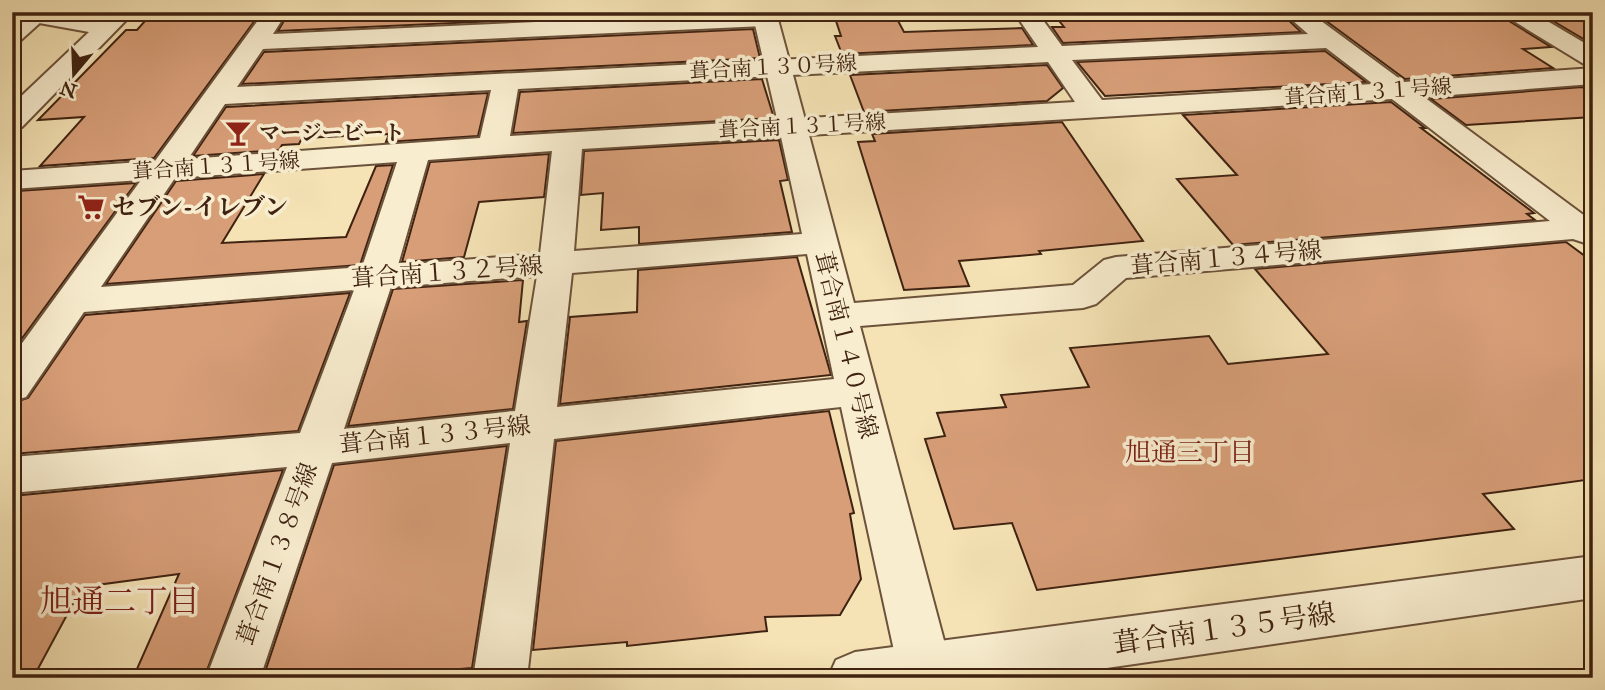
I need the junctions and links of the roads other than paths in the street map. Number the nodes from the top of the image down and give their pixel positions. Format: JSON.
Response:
{"nodes":[{"id":1,"x":276,"y":12,"type":"edge"},
{"id":2,"x":1025,"y":12,"type":"edge"},
{"id":3,"x":1294,"y":12,"type":"edge"},
{"id":4,"x":1515,"y":12,"type":"edge"},
{"id":5,"x":38,"y":14,"type":"edge"},
{"id":6,"x":765,"y":15,"type":"edge"},
{"id":7,"x":115,"y":20,"type":"edge"},
{"id":8,"x":12,"y":35,"type":"edge"},
{"id":9,"x":1330,"y":40,"type":"junction"},
{"id":10,"x":254,"y":42,"type":"junction"},
{"id":11,"x":1054,"y":54,"type":"junction"},
{"id":12,"x":1593,"y":59,"type":"edge"},
{"id":13,"x":775,"y":66,"type":"junction"},
{"id":14,"x":1593,"y":76,"type":"edge"},
{"id":15,"x":506,"y":80,"type":"junction"},
{"id":16,"x":1396,"y":91,"type":"junction"},
{"id":17,"x":217,"y":96,"type":"junction"},
{"id":18,"x":1094,"y":109,"type":"junction"},
{"id":19,"x":12,"y":121,"type":"edge"},
{"id":20,"x":793,"y":127,"type":"junction"},
{"id":21,"x":568,"y":141,"type":"junction"},
{"id":22,"x":492,"y":148,"type":"junction"},
{"id":23,"x":415,"y":152,"type":"junction"},
{"id":24,"x":163,"y":170,"type":"junction"},
{"id":25,"x":12,"y":180,"type":"edge"},
{"id":26,"x":1586,"y":233,"type":"edge"},
{"id":27,"x":821,"y":243,"type":"junction"},
{"id":28,"x":556,"y":264,"type":"junction"},
{"id":29,"x":377,"y":277,"type":"junction"},
{"id":30,"x":72,"y":300,"type":"junction"},
{"id":31,"x":839,"y":316,"type":"junction"},
{"id":32,"x":12,"y":387,"type":"edge"},
{"id":33,"x":857,"y":391,"type":"junction"},
{"id":34,"x":534,"y":424,"type":"junction"},
{"id":35,"x":316,"y":448,"type":"junction"},
{"id":36,"x":12,"y":475,"type":"edge"},
{"id":37,"x":1593,"y":577,"type":"edge"},
{"id":38,"x":926,"y":673,"type":"edge"},
{"id":39,"x":233,"y":678,"type":"edge"},
{"id":40,"x":500,"y":678,"type":"edge"},
{"id":41,"x":855,"y":678,"type":"edge"}],
"edges":[{"from":1,"to":10,"type":"street"},
{"from":2,"to":11,"type":"street"},
{"from":3,"to":9,"type":"street"},
{"from":4,"to":12,"type":"street"},
{"from":5,"to":7,"type":"street"},
{"from":5,"to":8,"type":"street"},
{"from":6,"to":10,"type":"street"},
{"from":6,"to":13,"type":"street","name":"葺合南１４０号線"},
{"from":7,"to":19,"type":"street"},
{"from":9,"to":11,"type":"street","name":"葺合南１３０号線"},
{"from":9,"to":16,"type":"street"},
{"from":10,"to":17,"type":"street"},
{"from":11,"to":13,"type":"street","name":"葺合南１３０号線"},
{"from":11,"to":18,"type":"street"},
{"from":13,"to":15,"type":"street","name":"葺合南１３０号線"},
{"from":13,"to":20,"type":"street","name":"葺合南１４０号線"},
{"from":14,"to":16,"type":"street","name":"葺合南１３１号線"},
{"from":15,"to":17,"type":"street","name":"葺合南１３０号線"},
{"from":15,"to":22,"type":"street"},
{"from":16,"to":18,"type":"street","name":"葺合南１３１号線"},
{"from":16,"to":26,"type":"street"},
{"from":17,"to":24,"type":"street"},
{"from":18,"to":20,"type":"street","name":"葺合南１３１号線"},
{"from":20,"to":21,"type":"street","name":"葺合南１３１号線"},
{"from":20,"to":27,"type":"street","name":"葺合南１４０号線"},
{"from":21,"to":22,"type":"street","name":"葺合南１３１号線"},
{"from":21,"to":28,"type":"street"},
{"from":22,"to":23,"type":"street","name":"葺合南１３１号線"},
{"from":23,"to":24,"type":"street","name":"葺合南１３１号線"},
{"from":23,"to":29,"type":"street","name":"葺合南１３８号線"},
{"from":24,"to":25,"type":"street","name":"葺合南１３１号線"},
{"from":24,"to":30,"type":"street"},
{"from":26,"to":31,"type":"street","name":"葺合南１３４号線"},
{"from":27,"to":28,"type":"street","name":"葺合南１３２号線"},
{"from":27,"to":31,"type":"street","name":"葺合南１４０号線"},
{"from":28,"to":29,"type":"street","name":"葺合南１３２号線"},
{"from":28,"to":34,"type":"street"},
{"from":29,"to":30,"type":"street","name":"葺合南１３２号線"},
{"from":29,"to":35,"type":"street","name":"葺合南１３８号線"},
{"from":30,"to":32,"type":"street"},
{"from":31,"to":33,"type":"street","name":"葺合南１４０号線"},
{"from":33,"to":34,"type":"street","name":"葺合南１３３号線"},
{"from":33,"to":38,"type":"street","name":"葺合南１４０号線"},
{"from":34,"to":35,"type":"street","name":"葺合南１３３号線"},
{"from":34,"to":40,"type":"street"},
{"from":35,"to":36,"type":"street","name":"葺合南１３３号線"},
{"from":35,"to":39,"type":"street","name":"葺合南１３８号線"},
{"from":37,"to":38,"type":"street","name":"葺合南１３５号線"},
{"from":38,"to":41,"type":"street","name":"葺合南１３５号線"}]}
